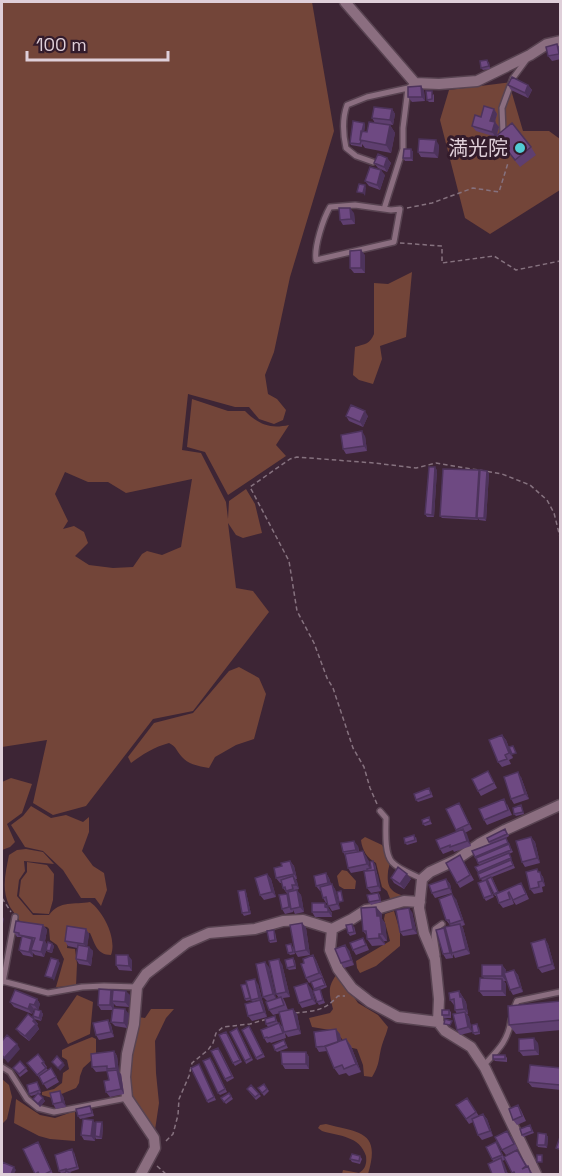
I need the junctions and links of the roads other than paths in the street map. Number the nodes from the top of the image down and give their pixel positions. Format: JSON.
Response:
{"nodes":[{"id":1,"x":345,"y":2,"type":"edge"},
{"id":2,"x":561,"y":41,"type":"edge"},
{"id":3,"x":530,"y":55,"type":"junction"},
{"id":4,"x":411,"y":85,"type":"junction"},
{"id":5,"x":503,"y":132,"type":"edge"},
{"id":6,"x":373,"y":162,"type":"edge"},
{"id":7,"x":384,"y":209,"type":"junction"},
{"id":8,"x":561,"y":805,"type":"edge"},
{"id":9,"x":380,"y":811,"type":"road end"},
{"id":10,"x":422,"y":879,"type":"junction"},
{"id":11,"x":420,"y":902,"type":"junction"},
{"id":12,"x":15,"y":917,"type":"road end"},
{"id":13,"x":442,"y":924,"type":"dead end"},
{"id":14,"x":332,"y":929,"type":"junction"},
{"id":15,"x":435,"y":959,"type":"junction"},
{"id":16,"x":2,"y":982,"type":"edge"},
{"id":17,"x":137,"y":987,"type":"junction"},
{"id":18,"x":561,"y":992,"type":"edge"},
{"id":19,"x":438,"y":1022,"type":"junction"},
{"id":20,"x":484,"y":1065,"type":"junction"},
{"id":21,"x":2,"y":1066,"type":"edge"},
{"id":22,"x":127,"y":1098,"type":"junction"},
{"id":23,"x":141,"y":1174,"type":"edge"},
{"id":24,"x":536,"y":1174,"type":"edge"}],
"edges":[{"from":1,"to":4,"type":"street"},
{"from":2,"to":3,"type":"street"},
{"from":3,"to":4,"type":"street"},
{"from":3,"to":5,"type":"lane"},
{"from":4,"to":6,"type":"lane"},
{"from":4,"to":7,"type":"lane"},
{"from":7,"to":7,"type":"lane"},
{"from":8,"to":10,"type":"street"},
{"from":9,"to":10,"type":"lane"},
{"from":10,"to":11,"type":"street"},
{"from":11,"to":14,"type":"street"},
{"from":11,"to":15,"type":"street"},
{"from":12,"to":16,"type":"lane"},
{"from":13,"to":15,"type":"lane"},
{"from":14,"to":17,"type":"street"},
{"from":14,"to":19,"type":"street"},
{"from":15,"to":19,"type":"street"},
{"from":16,"to":17,"type":"lane"},
{"from":17,"to":22,"type":"street"},
{"from":18,"to":20,"type":"lane"},
{"from":19,"to":20,"type":"street"},
{"from":20,"to":24,"type":"street"},
{"from":21,"to":22,"type":"lane"},
{"from":22,"to":23,"type":"street"}]}
